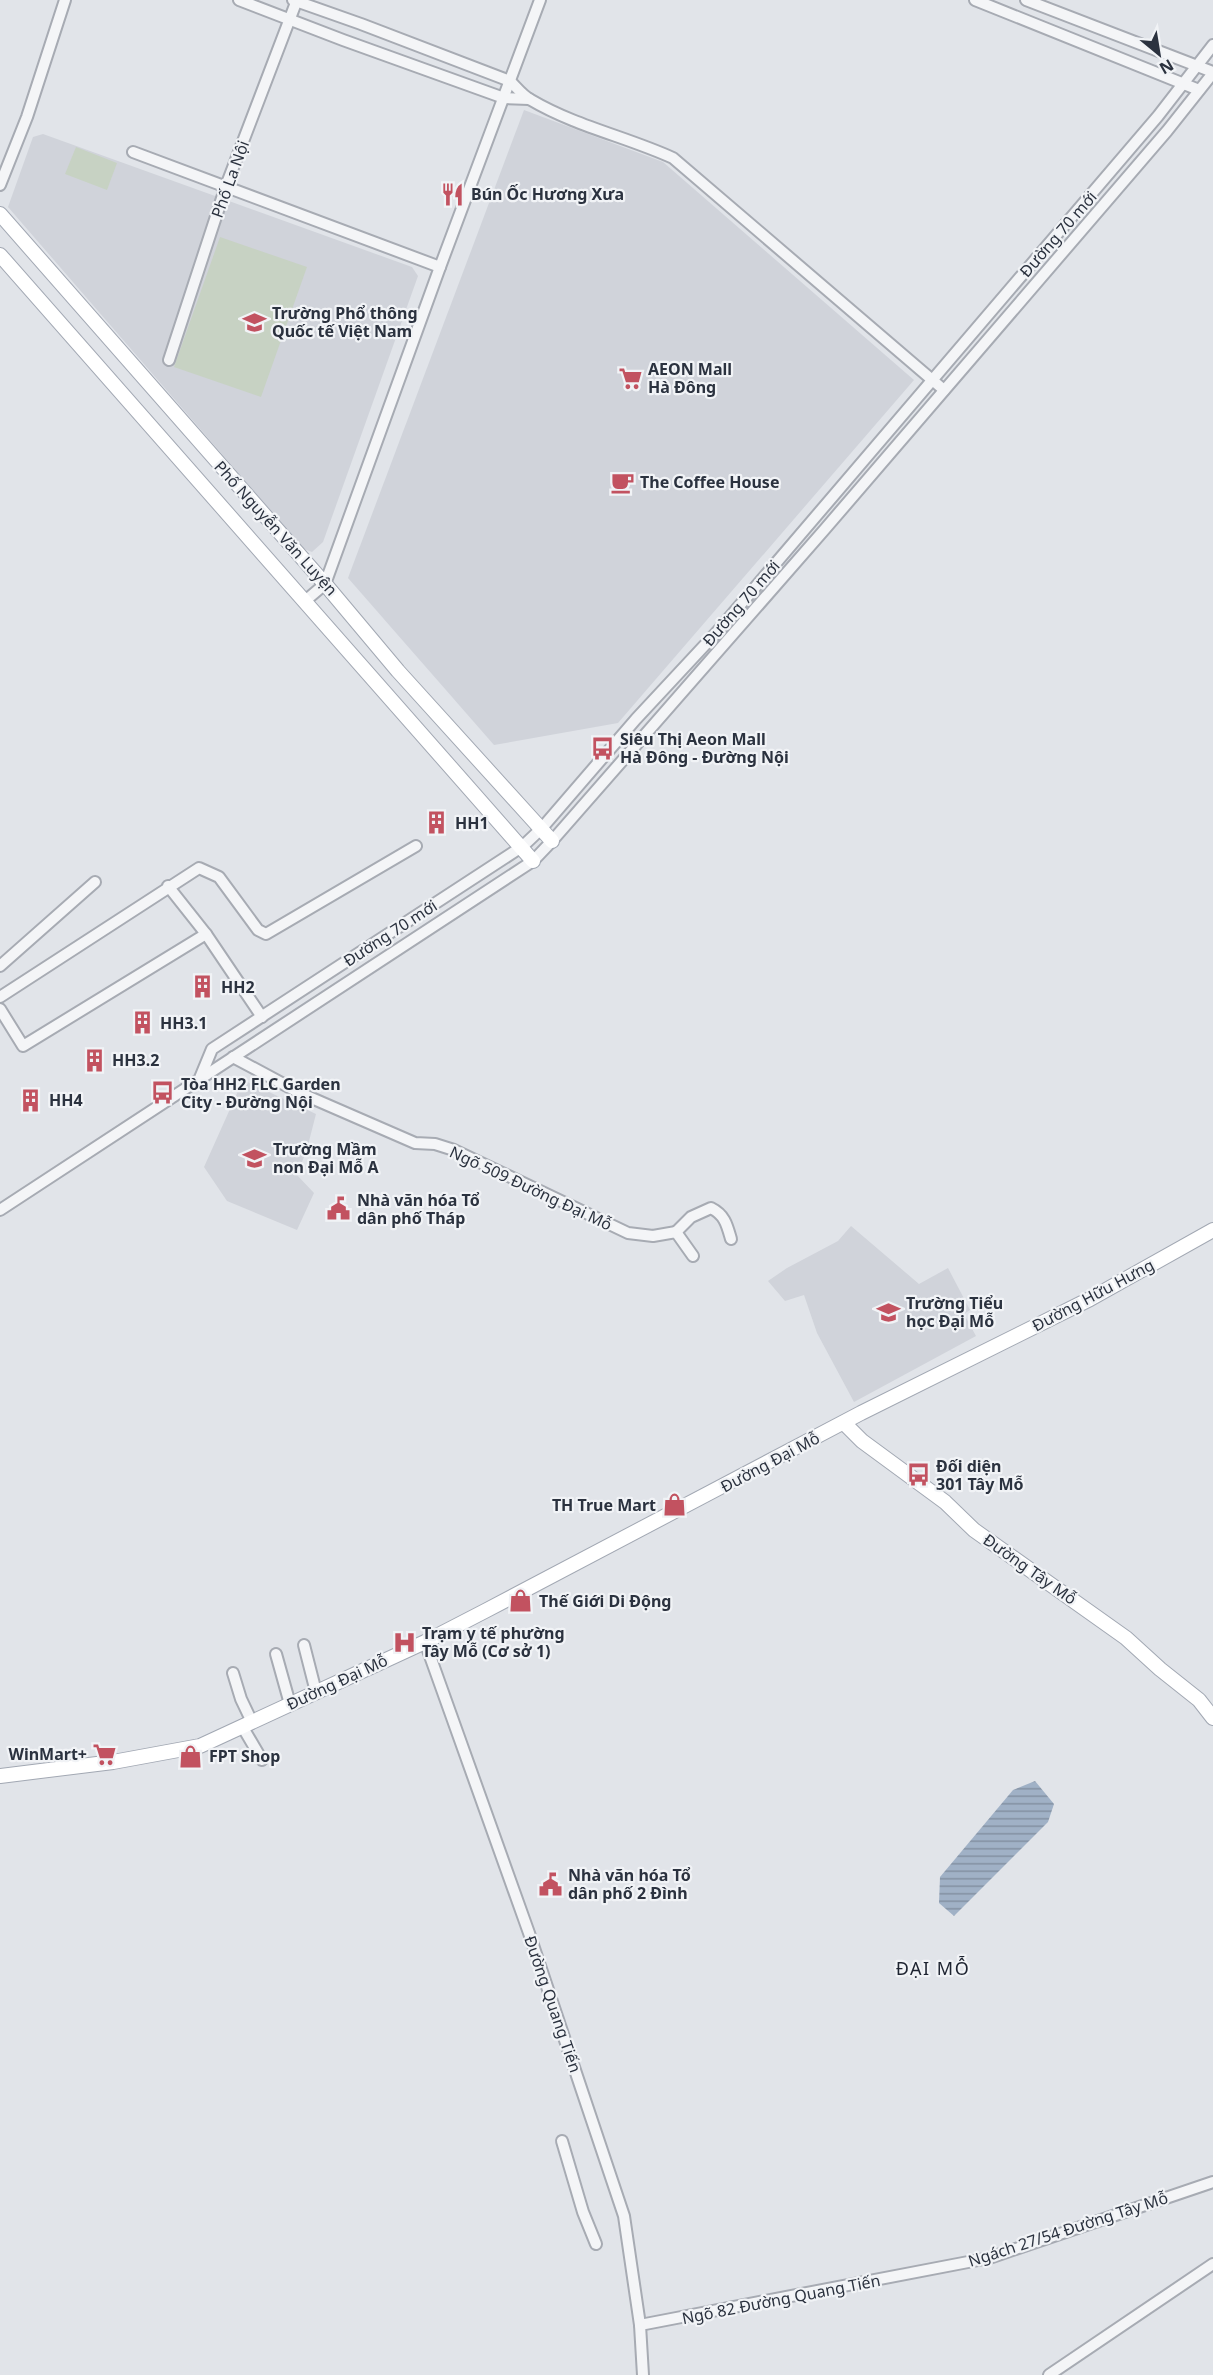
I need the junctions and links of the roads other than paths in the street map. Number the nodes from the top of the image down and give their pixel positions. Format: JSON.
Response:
{"nodes":[{"id":1,"x":65,"y":0,"type":"edge"},
{"id":2,"x":239,"y":0,"type":"edge"},
{"id":3,"x":295,"y":0,"type":"edge"},
{"id":4,"x":540,"y":0,"type":"edge"},
{"id":5,"x":975,"y":0,"type":"edge"},
{"id":6,"x":1026,"y":0,"type":"edge"},
{"id":7,"x":290,"y":20,"type":"junction"},
{"id":8,"x":1213,"y":45,"type":"edge"},
{"id":9,"x":1197,"y":65,"type":"junction"},
{"id":10,"x":1213,"y":72,"type":"edge"},
{"id":11,"x":510,"y":81,"type":"junction"},
{"id":12,"x":1185,"y":83,"type":"junction"},
{"id":13,"x":1199,"y":90,"type":"junction"},
{"id":14,"x":504,"y":98,"type":"junction"},
{"id":15,"x":529,"y":99,"type":"junction"},
{"id":16,"x":133,"y":152,"type":"dead end"},
{"id":17,"x":0,"y":185,"type":"edge"},
{"id":18,"x":226,"y":186,"type":"junction"},
{"id":19,"x":0,"y":214,"type":"edge"},
{"id":20,"x":0,"y":255,"type":"edge"},
{"id":21,"x":440,"y":267,"type":"junction"},
{"id":22,"x":169,"y":360,"type":"dead end"},
{"id":23,"x":130,"y":364,"type":"junction"},
{"id":24,"x":109,"y":380,"type":"junction"},
{"id":25,"x":932,"y":380,"type":"junction"},
{"id":26,"x":944,"y":390,"type":"junction"},
{"id":27,"x":166,"y":405,"type":"junction"},
{"id":28,"x":146,"y":423,"type":"junction"},
{"id":29,"x":325,"y":584,"type":"junction"},
{"id":30,"x":304,"y":601,"type":"junction"},
{"id":31,"x":717,"y":632,"type":"junction"},
{"id":32,"x":727,"y":640,"type":"junction"},
{"id":33,"x":542,"y":828,"type":"junction"},
{"id":34,"x":552,"y":842,"type":"junction"},
{"id":35,"x":416,"y":846,"type":"dead end"},
{"id":36,"x":523,"y":846,"type":"junction"},
{"id":37,"x":533,"y":861,"type":"junction"},
{"id":38,"x":95,"y":882,"type":"dead end"},
{"id":39,"x":168,"y":886,"type":"junction"},
{"id":40,"x":206,"y":934,"type":"junction"},
{"id":41,"x":0,"y":966,"type":"edge"},
{"id":42,"x":0,"y":997,"type":"edge"},
{"id":43,"x":0,"y":1009,"type":"edge"},
{"id":44,"x":262,"y":1017,"type":"junction"},
{"id":45,"x":233,"y":1057,"type":"junction"},
{"id":46,"x":200,"y":1078,"type":"junction"},
{"id":47,"x":0,"y":1210,"type":"edge"},
{"id":48,"x":1213,"y":1230,"type":"edge"},
{"id":49,"x":676,"y":1232,"type":"junction"},
{"id":50,"x":731,"y":1239,"type":"dead end"},
{"id":51,"x":693,"y":1256,"type":"dead end"},
{"id":52,"x":844,"y":1423,"type":"junction"},
{"id":53,"x":425,"y":1642,"type":"junction"},
{"id":54,"x":304,"y":1645,"type":"dead end"},
{"id":55,"x":276,"y":1654,"type":"dead end"},
{"id":56,"x":233,"y":1673,"type":"dead end"},
{"id":57,"x":316,"y":1692,"type":"junction"},
{"id":58,"x":290,"y":1704,"type":"junction"},
{"id":59,"x":1213,"y":1718,"type":"edge"},
{"id":60,"x":247,"y":1724,"type":"junction"},
{"id":61,"x":262,"y":1761,"type":"dead end"},
{"id":62,"x":0,"y":1776,"type":"edge"},
{"id":63,"x":562,"y":2141,"type":"dead end"},
{"id":64,"x":1213,"y":2182,"type":"edge"},
{"id":65,"x":596,"y":2244,"type":"dead end"},
{"id":66,"x":1213,"y":2264,"type":"edge"},
{"id":67,"x":922,"y":2272,"type":"joint"},
{"id":68,"x":640,"y":2325,"type":"junction"},
{"id":69,"x":643,"y":2375,"type":"edge"},
{"id":70,"x":1049,"y":2375,"type":"edge"}],
"edges":[{"from":1,"to":17,"type":"street"},
{"from":2,"to":7,"type":"street"},
{"from":3,"to":7,"type":"street","name":"Phố La Nội"},
{"from":3,"to":11,"type":"street"},
{"from":4,"to":11,"type":"street"},
{"from":5,"to":12,"type":"street"},
{"from":6,"to":9,"type":"street"},
{"from":7,"to":14,"type":"street"},
{"from":7,"to":18,"type":"street","name":"Phố La Nội"},
{"from":8,"to":9,"type":"street","name":"Đường 70 mới"},
{"from":9,"to":10,"type":"street"},
{"from":9,"to":12,"type":"street","name":"Đường 70 mới"},
{"from":10,"to":13,"type":"street","name":"Đường 70 mới"},
{"from":11,"to":14,"type":"street"},
{"from":11,"to":15,"type":"street"},
{"from":12,"to":13,"type":"street"},
{"from":12,"to":25,"type":"street","name":"Đường 70 mới"},
{"from":13,"to":26,"type":"street","name":"Đường 70 mới"},
{"from":14,"to":15,"type":"street"},
{"from":14,"to":21,"type":"street"},
{"from":15,"to":25,"type":"street"},
{"from":16,"to":18,"type":"street"},
{"from":18,"to":21,"type":"street"},
{"from":18,"to":22,"type":"street","name":"Phố La Nội"},
{"from":19,"to":23,"type":"main road","name":"Phố Nguyễn Văn Luyện"},
{"from":20,"to":24,"type":"main road","name":"Phố Nguyễn Văn Luyện"},
{"from":21,"to":29,"type":"street"},
{"from":23,"to":24,"type":"main road"},
{"from":23,"to":27,"type":"main road","name":"Phố Nguyễn Văn Luyện"},
{"from":24,"to":28,"type":"main road","name":"Phố Nguyễn Văn Luyện"},
{"from":25,"to":26,"type":"street"},
{"from":25,"to":31,"type":"street","name":"Đường 70 mới"},
{"from":26,"to":32,"type":"street","name":"Đường 70 mới"},
{"from":27,"to":28,"type":"main road"},
{"from":27,"to":29,"type":"main road","name":"Phố Nguyễn Văn Luyện"},
{"from":28,"to":30,"type":"main road","name":"Phố Nguyễn Văn Luyện"},
{"from":29,"to":30,"type":"street"},
{"from":29,"to":33,"type":"main road","name":"Phố Nguyễn Văn Luyện"},
{"from":30,"to":36,"type":"main road","name":"Phố Nguyễn Văn Luyện"},
{"from":31,"to":32,"type":"street"},
{"from":31,"to":33,"type":"street","name":"Đường 70 mới"},
{"from":32,"to":34,"type":"street","name":"Đường 70 mới"},
{"from":33,"to":34,"type":"main road","name":"Phố Nguyễn Văn Luyện"},
{"from":33,"to":36,"type":"street","name":"Đường 70 mới"},
{"from":34,"to":37,"type":"street","name":"Đường 70 mới"},
{"from":35,"to":39,"type":"street"},
{"from":36,"to":37,"type":"main road","name":"Phố Nguyễn Văn Luyện"},
{"from":36,"to":44,"type":"street","name":"Đường 70 mới"},
{"from":37,"to":45,"type":"street","name":"Đường 70 mới"},
{"from":38,"to":41,"type":"street"},
{"from":39,"to":40,"type":"street"},
{"from":39,"to":42,"type":"street"},
{"from":40,"to":43,"type":"street"},
{"from":40,"to":44,"type":"street"},
{"from":44,"to":46,"type":"street","name":"Đường 70 mới"},
{"from":45,"to":46,"type":"street","name":"Đường 70 mới"},
{"from":45,"to":49,"type":"street","name":"Ngõ 509 Đường Đại Mỗ"},
{"from":46,"to":47,"type":"street","name":"Đường 70 mới"},
{"from":48,"to":52,"type":"main road","name":"Đường Hữu Hưng"},
{"from":49,"to":50,"type":"street"},
{"from":49,"to":51,"type":"street"},
{"from":52,"to":53,"type":"main road","name":"Đường Đại Mỗ"},
{"from":52,"to":59,"type":"main road","name":"Đường Tây Mỗ"},
{"from":53,"to":57,"type":"main road","name":"Đường Đại Mỗ"},
{"from":53,"to":68,"type":"street","name":"Đường Quang Tiến"},
{"from":54,"to":57,"type":"street"},
{"from":55,"to":58,"type":"street"},
{"from":56,"to":60,"type":"street"},
{"from":57,"to":58,"type":"main road","name":"Đường Đại Mỗ"},
{"from":58,"to":60,"type":"main road","name":"Đường Đại Mỗ"},
{"from":60,"to":61,"type":"street"},
{"from":60,"to":62,"type":"main road","name":"Đường Đại Mỗ"},
{"from":63,"to":65,"type":"street"},
{"from":64,"to":67,"type":"street","name":"Ngách 27/54 Đường Tây Mỗ"},
{"from":66,"to":70,"type":"street"},
{"from":67,"to":68,"type":"street","name":"Ngõ 82 Đường Quang Tiến"},
{"from":68,"to":69,"type":"street","name":"Đường Quang Tiến"}]}
